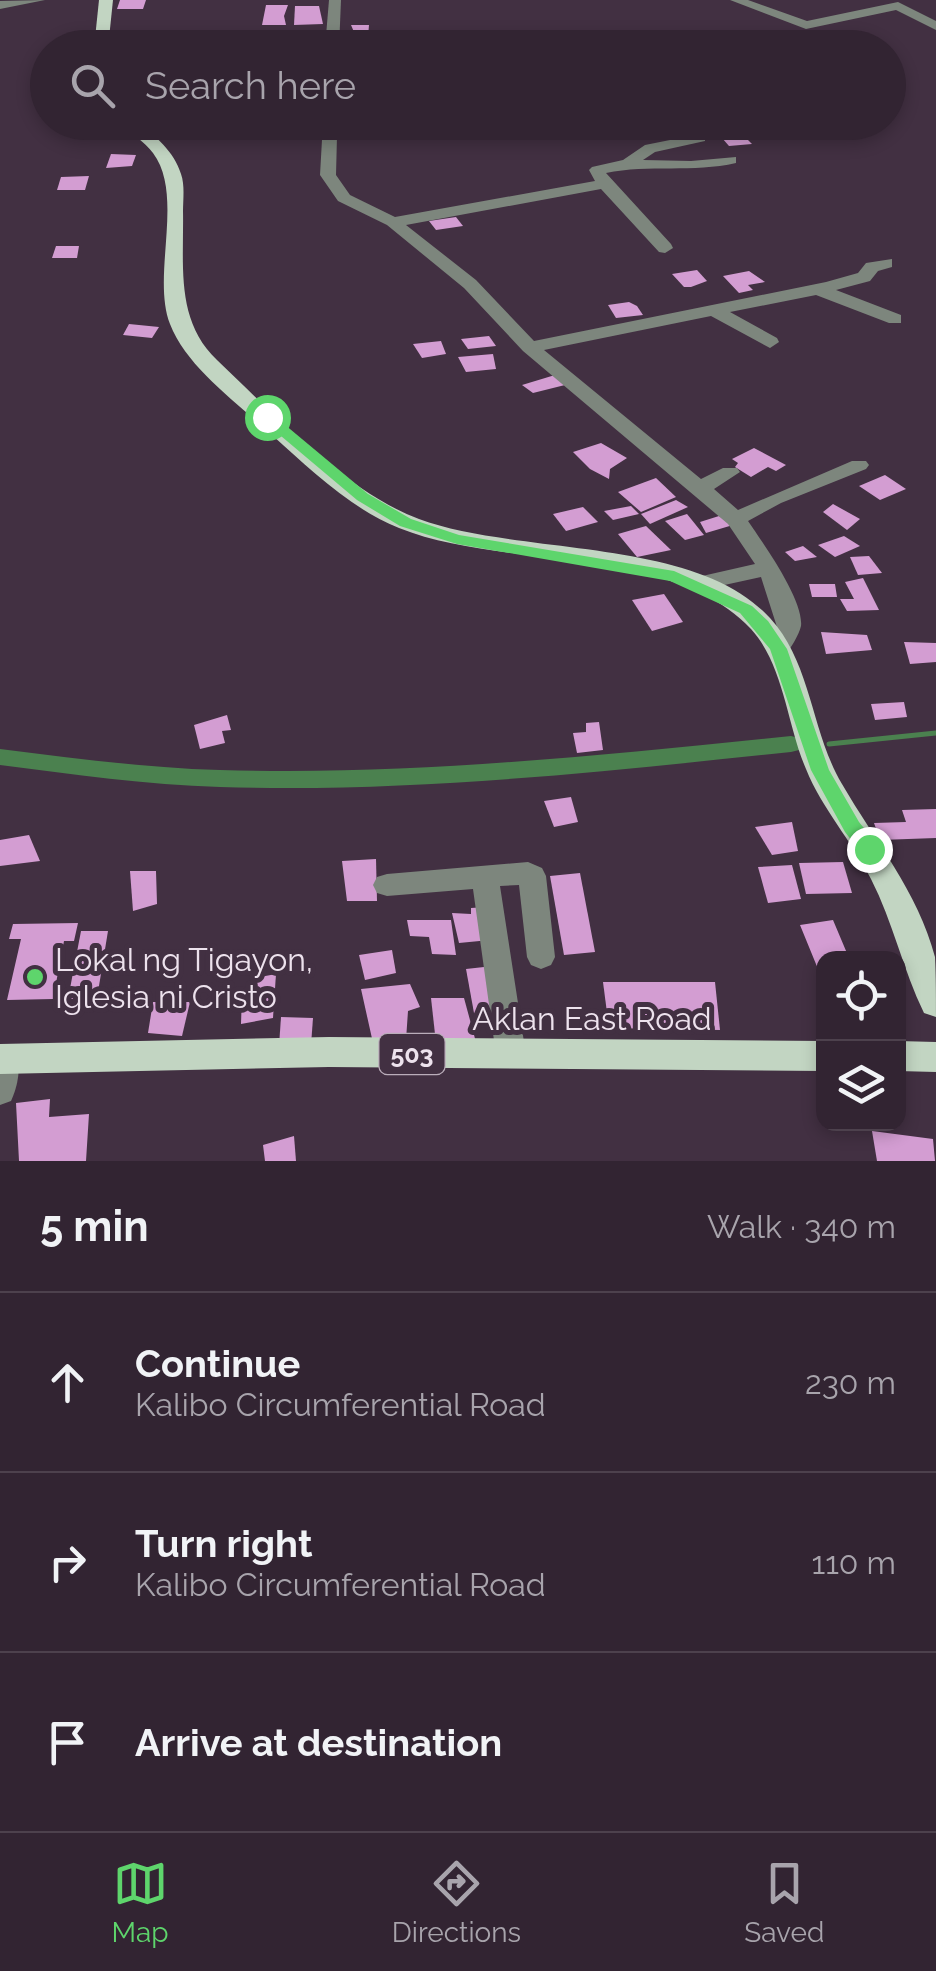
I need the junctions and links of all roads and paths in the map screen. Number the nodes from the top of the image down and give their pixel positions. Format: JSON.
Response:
{"nodes":[{"id":1,"x":38,"y":0,"type":"edge"},
{"id":2,"x":106,"y":0,"type":"edge"},
{"id":3,"x":335,"y":0,"type":"edge"},
{"id":4,"x":736,"y":0,"type":"edge"},
{"id":5,"x":782,"y":2,"type":"edge"},
{"id":6,"x":898,"y":4,"type":"edge"},
{"id":7,"x":0,"y":6,"type":"edge"},
{"id":8,"x":753,"y":7,"type":"junction"},
{"id":9,"x":936,"y":26,"type":"edge"},
{"id":10,"x":104,"y":30,"type":"edge"},
{"id":11,"x":333,"y":30,"type":"edge"},
{"id":12,"x":149,"y":140,"type":"edge"},
{"id":13,"x":329,"y":140,"type":"edge"},
{"id":14,"x":690,"y":140,"type":"edge"},
{"id":15,"x":731,"y":160,"type":"dead end"},
{"id":16,"x":628,"y":164,"type":"junction"},
{"id":17,"x":605,"y":184,"type":"junction"},
{"id":18,"x":393,"y":222,"type":"junction"},
{"id":19,"x":665,"y":248,"type":"dead end"},
{"id":20,"x":886,"y":263,"type":"dead end"},
{"id":21,"x":814,"y":288,"type":"junction"},
{"id":22,"x":712,"y":309,"type":"junction"},
{"id":23,"x":895,"y":320,"type":"dead end"},
{"id":24,"x":770,"y":342,"type":"dead end"},
{"id":25,"x":530,"y":347,"type":"junction"},
{"id":26,"x":859,"y":466,"type":"dead end"},
{"id":27,"x":730,"y":472,"type":"dead end"},
{"id":28,"x":698,"y":489,"type":"junction"},
{"id":29,"x":736,"y":519,"type":"junction"},
{"id":30,"x":768,"y":568,"type":"junction"},
{"id":31,"x":697,"y":584,"type":"junction"},
{"id":32,"x":778,"y":649,"type":"junction"},
{"id":33,"x":485,"y":876,"type":"junction"},
{"id":34,"x":386,"y":886,"type":"dead end"},
{"id":35,"x":540,"y":958,"type":"dead end"},
{"id":36,"x":936,"y":1003,"type":"edge"},
{"id":37,"x":511,"y":1055,"type":"junction"},
{"id":38,"x":816,"y":1056,"type":"edge"},
{"id":39,"x":906,"y":1056,"type":"edge"},
{"id":40,"x":936,"y":1057,"type":"edge"},
{"id":41,"x":2,"y":1070,"type":"edge"}],
"edges":[{"from":1,"to":7,"type":"street"},
{"from":2,"to":10,"type":"main road"},
{"from":3,"to":11,"type":"street"},
{"from":4,"to":8,"type":"street"},
{"from":5,"to":8,"type":"street"},
{"from":6,"to":8,"type":"street"},
{"from":6,"to":9,"type":"street"},
{"from":12,"to":31,"type":"main road"},
{"from":13,"to":18,"type":"street"},
{"from":14,"to":16,"type":"street"},
{"from":15,"to":16,"type":"street"},
{"from":16,"to":17,"type":"street"},
{"from":17,"to":18,"type":"street"},
{"from":17,"to":19,"type":"street"},
{"from":18,"to":25,"type":"street"},
{"from":20,"to":21,"type":"street"},
{"from":21,"to":22,"type":"street"},
{"from":21,"to":23,"type":"street"},
{"from":22,"to":24,"type":"street"},
{"from":22,"to":25,"type":"street"},
{"from":25,"to":28,"type":"street"},
{"from":26,"to":29,"type":"street"},
{"from":27,"to":28,"type":"street"},
{"from":28,"to":29,"type":"street"},
{"from":29,"to":30,"type":"street"},
{"from":30,"to":31,"type":"street"},
{"from":30,"to":32,"type":"street"},
{"from":31,"to":32,"type":"main road"},
{"from":32,"to":36,"type":"main road"},
{"from":33,"to":34,"type":"street"},
{"from":33,"to":35,"type":"street"},
{"from":33,"to":37,"type":"street"},
{"from":37,"to":38,"type":"main road","name":"Aklan East Road","number":"503"},
{"from":37,"to":41,"type":"main road","name":"Aklan East Road","number":"503"},
{"from":39,"to":40,"type":"main road"}]}
